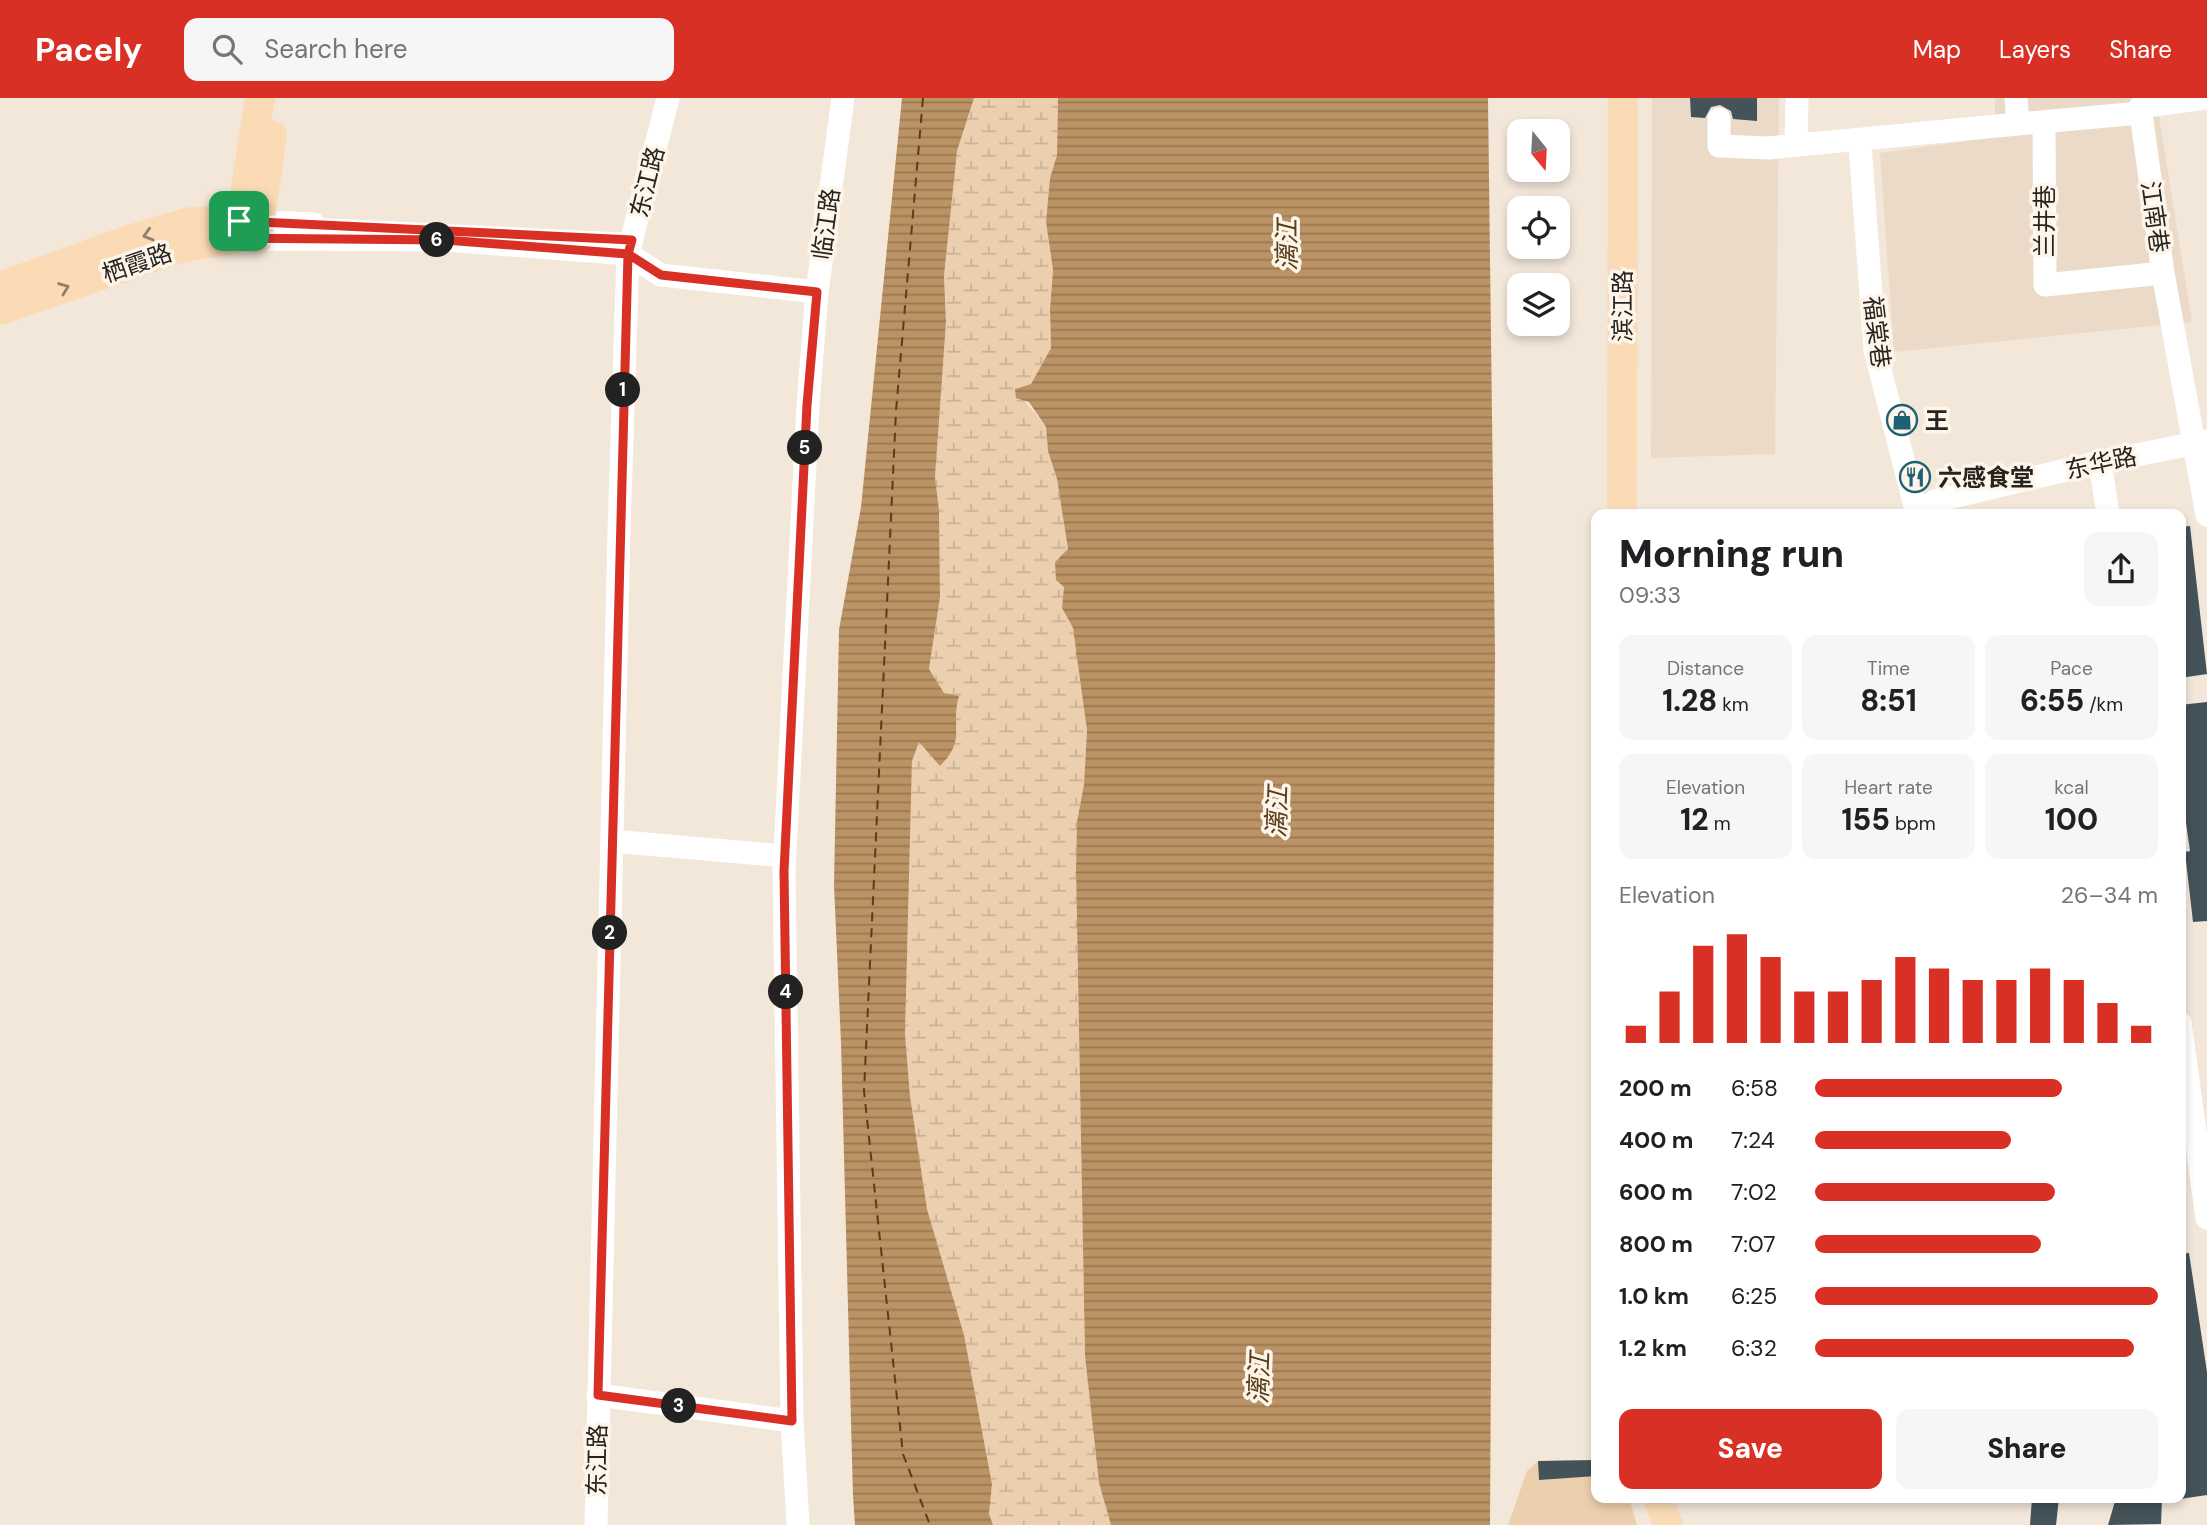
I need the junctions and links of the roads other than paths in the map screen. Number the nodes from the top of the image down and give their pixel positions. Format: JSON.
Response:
{"nodes":[{"id":1,"x":260,"y":98,"type":"edge"},
{"id":2,"x":278,"y":98,"type":"edge"},
{"id":3,"x":668,"y":98,"type":"edge"},
{"id":4,"x":843,"y":98,"type":"edge"},
{"id":5,"x":1623,"y":98,"type":"edge"},
{"id":6,"x":1797,"y":98,"type":"edge"},
{"id":7,"x":2016,"y":98,"type":"edge"},
{"id":8,"x":2206,"y":98,"type":"edge"},
{"id":9,"x":2140,"y":106,"type":"edge"},
{"id":10,"x":1718,"y":119,"type":"dead end"},
{"id":11,"x":2044,"y":123,"type":"junction"},
{"id":12,"x":2018,"y":124,"type":"junction"},
{"id":13,"x":1807,"y":144,"type":"junction"},
{"id":14,"x":1860,"y":145,"type":"dead end"},
{"id":15,"x":248,"y":230,"type":"junction"},
{"id":16,"x":630,"y":247,"type":"junction"},
{"id":17,"x":2163,"y":273,"type":"junction"},
{"id":18,"x":0,"y":287,"type":"edge"},
{"id":19,"x":817,"y":292,"type":"junction"},
{"id":20,"x":0,"y":310,"type":"edge"},
{"id":21,"x":2201,"y":443,"type":"edge"},
{"id":22,"x":2101,"y":462,"type":"junction"},
{"id":23,"x":1622,"y":509,"type":"edge"},
{"id":24,"x":1916,"y":509,"type":"edge"},
{"id":25,"x":1924,"y":509,"type":"edge"},
{"id":26,"x":2107,"y":509,"type":"edge"},
{"id":27,"x":2207,"y":515,"type":"edge"},
{"id":28,"x":612,"y":841,"type":"junction"},
{"id":29,"x":785,"y":856,"type":"junction"},
{"id":30,"x":2186,"y":1066,"type":"edge"},
{"id":31,"x":2207,"y":1218,"type":"edge"},
{"id":32,"x":598,"y":1395,"type":"junction"},
{"id":33,"x":792,"y":1421,"type":"junction"},
{"id":34,"x":1660,"y":1503,"type":"edge"},
{"id":35,"x":596,"y":1525,"type":"edge"},
{"id":36,"x":798,"y":1525,"type":"edge"},
{"id":37,"x":1668,"y":1525,"type":"edge"}],
"edges":[{"from":1,"to":15,"type":"main road"},
{"from":2,"to":15,"type":"main road"},
{"from":3,"to":16,"type":"street","name":"东江路"},
{"from":4,"to":19,"type":"street","name":"临江路"},
{"from":5,"to":23,"type":"main road","name":"滨江路"},
{"from":6,"to":13,"type":"street"},
{"from":7,"to":12,"type":"street"},
{"from":8,"to":9,"type":"street"},
{"from":9,"to":11,"type":"street"},
{"from":9,"to":17,"type":"street","name":"江南巷"},
{"from":10,"to":13,"type":"street"},
{"from":11,"to":12,"type":"street"},
{"from":11,"to":17,"type":"street","name":"兰井巷"},
{"from":12,"to":13,"type":"street"},
{"from":14,"to":24,"type":"street","name":"福棠巷"},
{"from":15,"to":16,"type":"street","name":"栖霞路"},
{"from":15,"to":18,"type":"main road","name":"栖霞路","one_way":true},
{"from":20,"to":15,"type":"main road","name":"栖霞路","one_way":true},
{"from":16,"to":19,"type":"street","name":"栖霞路"},
{"from":16,"to":28,"type":"street","name":"东江路"},
{"from":17,"to":21,"type":"street","name":"江南巷"},
{"from":19,"to":29,"type":"street","name":"临江路"},
{"from":21,"to":22,"type":"street","name":"东华路"},
{"from":21,"to":27,"type":"street","name":"江南巷"},
{"from":22,"to":25,"type":"street","name":"东华路"},
{"from":22,"to":26,"type":"street"},
{"from":28,"to":29,"type":"street"},
{"from":28,"to":32,"type":"street","name":"东江路"},
{"from":29,"to":33,"type":"street","name":"临江路"},
{"from":30,"to":31,"type":"street"},
{"from":32,"to":33,"type":"street"},
{"from":32,"to":35,"type":"street","name":"东江路"},
{"from":33,"to":36,"type":"street","name":"临江路"},
{"from":34,"to":37,"type":"main road"}]}
